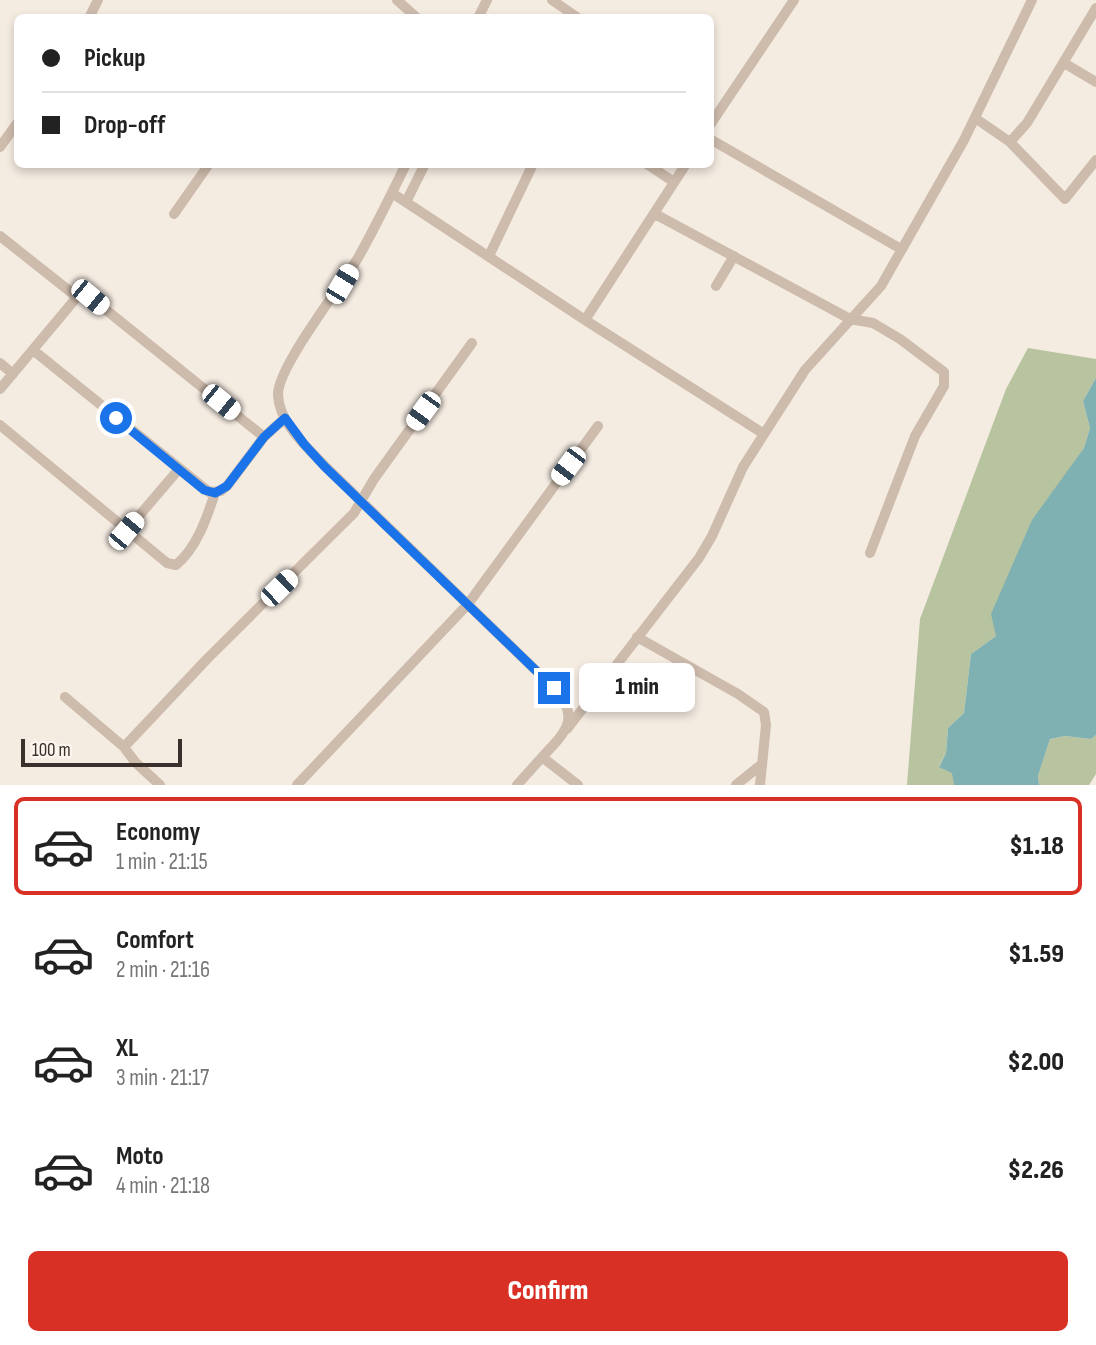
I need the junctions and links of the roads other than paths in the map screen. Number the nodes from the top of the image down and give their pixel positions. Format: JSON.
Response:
{"nodes":[{"id":1,"x":397,"y":0,"type":"edge"},
{"id":2,"x":552,"y":0,"type":"edge"},
{"id":3,"x":794,"y":0,"type":"edge"},
{"id":4,"x":1032,"y":0,"type":"edge"},
{"id":5,"x":1096,"y":8,"type":"edge"},
{"id":6,"x":413,"y":14,"type":"edge"},
{"id":7,"x":572,"y":14,"type":"edge"},
{"id":8,"x":1064,"y":63,"type":"junction"},
{"id":9,"x":1096,"y":82,"type":"edge"},
{"id":10,"x":715,"y":107,"type":"edge"},
{"id":11,"x":975,"y":118,"type":"junction"},
{"id":12,"x":14,"y":128,"type":"edge"},
{"id":13,"x":714,"y":141,"type":"edge"},
{"id":14,"x":1010,"y":142,"type":"junction"},
{"id":15,"x":0,"y":147,"type":"edge"},
{"id":16,"x":1096,"y":160,"type":"edge"},
{"id":17,"x":206,"y":168,"type":"edge"},
{"id":18,"x":404,"y":168,"type":"edge"},
{"id":19,"x":423,"y":168,"type":"edge"},
{"id":20,"x":531,"y":168,"type":"edge"},
{"id":21,"x":653,"y":168,"type":"edge"},
{"id":22,"x":683,"y":168,"type":"edge"},
{"id":23,"x":674,"y":182,"type":"junction"},
{"id":24,"x":393,"y":192,"type":"junction"},
{"id":25,"x":406,"y":202,"type":"junction"},
{"id":26,"x":174,"y":214,"type":"dead end"},
{"id":27,"x":655,"y":214,"type":"junction"},
{"id":28,"x":0,"y":237,"type":"edge"},
{"id":29,"x":901,"y":250,"type":"junction"},
{"id":30,"x":488,"y":256,"type":"junction"},
{"id":31,"x":734,"y":256,"type":"junction"},
{"id":32,"x":716,"y":286,"type":"dead end"},
{"id":33,"x":77,"y":297,"type":"junction"},
{"id":34,"x":850,"y":319,"type":"junction"},
{"id":35,"x":585,"y":320,"type":"junction"},
{"id":36,"x":472,"y":343,"type":"dead end"},
{"id":37,"x":33,"y":350,"type":"junction"},
{"id":38,"x":0,"y":363,"type":"edge"},
{"id":39,"x":13,"y":374,"type":"junction"},
{"id":40,"x":0,"y":389,"type":"edge"},
{"id":41,"x":285,"y":418,"type":"junction"},
{"id":42,"x":0,"y":425,"type":"edge"},
{"id":43,"x":598,"y":426,"type":"dead end"},
{"id":44,"x":764,"y":435,"type":"junction"},
{"id":45,"x":264,"y":437,"type":"junction"},
{"id":46,"x":178,"y":469,"type":"junction"},
{"id":47,"x":215,"y":493,"type":"junction"},
{"id":48,"x":362,"y":501,"type":"junction"},
{"id":49,"x":126,"y":531,"type":"junction"},
{"id":50,"x":870,"y":553,"type":"dead end"},
{"id":51,"x":468,"y":604,"type":"junction"},
{"id":52,"x":637,"y":637,"type":"junction"},
{"id":53,"x":65,"y":697,"type":"dead end"},
{"id":54,"x":567,"y":729,"type":"junction"},
{"id":55,"x":124,"y":747,"type":"junction"},
{"id":56,"x":542,"y":757,"type":"junction"},
{"id":57,"x":762,"y":764,"type":"junction"},
{"id":58,"x":160,"y":785,"type":"edge"},
{"id":59,"x":297,"y":785,"type":"edge"},
{"id":60,"x":517,"y":785,"type":"edge"},
{"id":61,"x":578,"y":785,"type":"edge"},
{"id":62,"x":738,"y":785,"type":"edge"},
{"id":63,"x":760,"y":785,"type":"edge"}],
"edges":[{"from":1,"to":6,"type":"street"},
{"from":2,"to":7,"type":"street"},
{"from":3,"to":10,"type":"street"},
{"from":4,"to":11,"type":"street"},
{"from":5,"to":8,"type":"street"},
{"from":8,"to":9,"type":"street"},
{"from":8,"to":14,"type":"street"},
{"from":11,"to":14,"type":"street"},
{"from":11,"to":29,"type":"street"},
{"from":12,"to":15,"type":"street"},
{"from":13,"to":29,"type":"street"},
{"from":14,"to":16,"type":"street"},
{"from":17,"to":26,"type":"street"},
{"from":18,"to":24,"type":"street"},
{"from":19,"to":25,"type":"street"},
{"from":20,"to":30,"type":"street"},
{"from":21,"to":23,"type":"street"},
{"from":22,"to":23,"type":"street"},
{"from":23,"to":27,"type":"street"},
{"from":24,"to":25,"type":"street"},
{"from":24,"to":41,"type":"street"},
{"from":25,"to":30,"type":"street"},
{"from":27,"to":31,"type":"street"},
{"from":27,"to":35,"type":"street"},
{"from":28,"to":33,"type":"street"},
{"from":29,"to":34,"type":"street"},
{"from":30,"to":35,"type":"street"},
{"from":31,"to":32,"type":"street"},
{"from":31,"to":34,"type":"street"},
{"from":33,"to":37,"type":"street"},
{"from":33,"to":45,"type":"street"},
{"from":34,"to":44,"type":"street"},
{"from":34,"to":50,"type":"street"},
{"from":35,"to":44,"type":"street"},
{"from":36,"to":48,"type":"street"},
{"from":37,"to":39,"type":"street"},
{"from":37,"to":46,"type":"street"},
{"from":38,"to":39,"type":"street"},
{"from":39,"to":40,"type":"street"},
{"from":41,"to":45,"type":"street"},
{"from":41,"to":48,"type":"street"},
{"from":42,"to":49,"type":"street"},
{"from":43,"to":51,"type":"street"},
{"from":44,"to":52,"type":"street"},
{"from":45,"to":47,"type":"street"},
{"from":46,"to":47,"type":"street"},
{"from":46,"to":49,"type":"street"},
{"from":47,"to":49,"type":"street"},
{"from":48,"to":51,"type":"street"},
{"from":48,"to":55,"type":"street"},
{"from":51,"to":54,"type":"street"},
{"from":51,"to":59,"type":"street"},
{"from":52,"to":54,"type":"street"},
{"from":52,"to":57,"type":"street"},
{"from":53,"to":55,"type":"street"},
{"from":54,"to":56,"type":"street"},
{"from":55,"to":58,"type":"street"},
{"from":56,"to":60,"type":"street"},
{"from":56,"to":61,"type":"street"},
{"from":57,"to":62,"type":"street"},
{"from":57,"to":63,"type":"street"}]}
